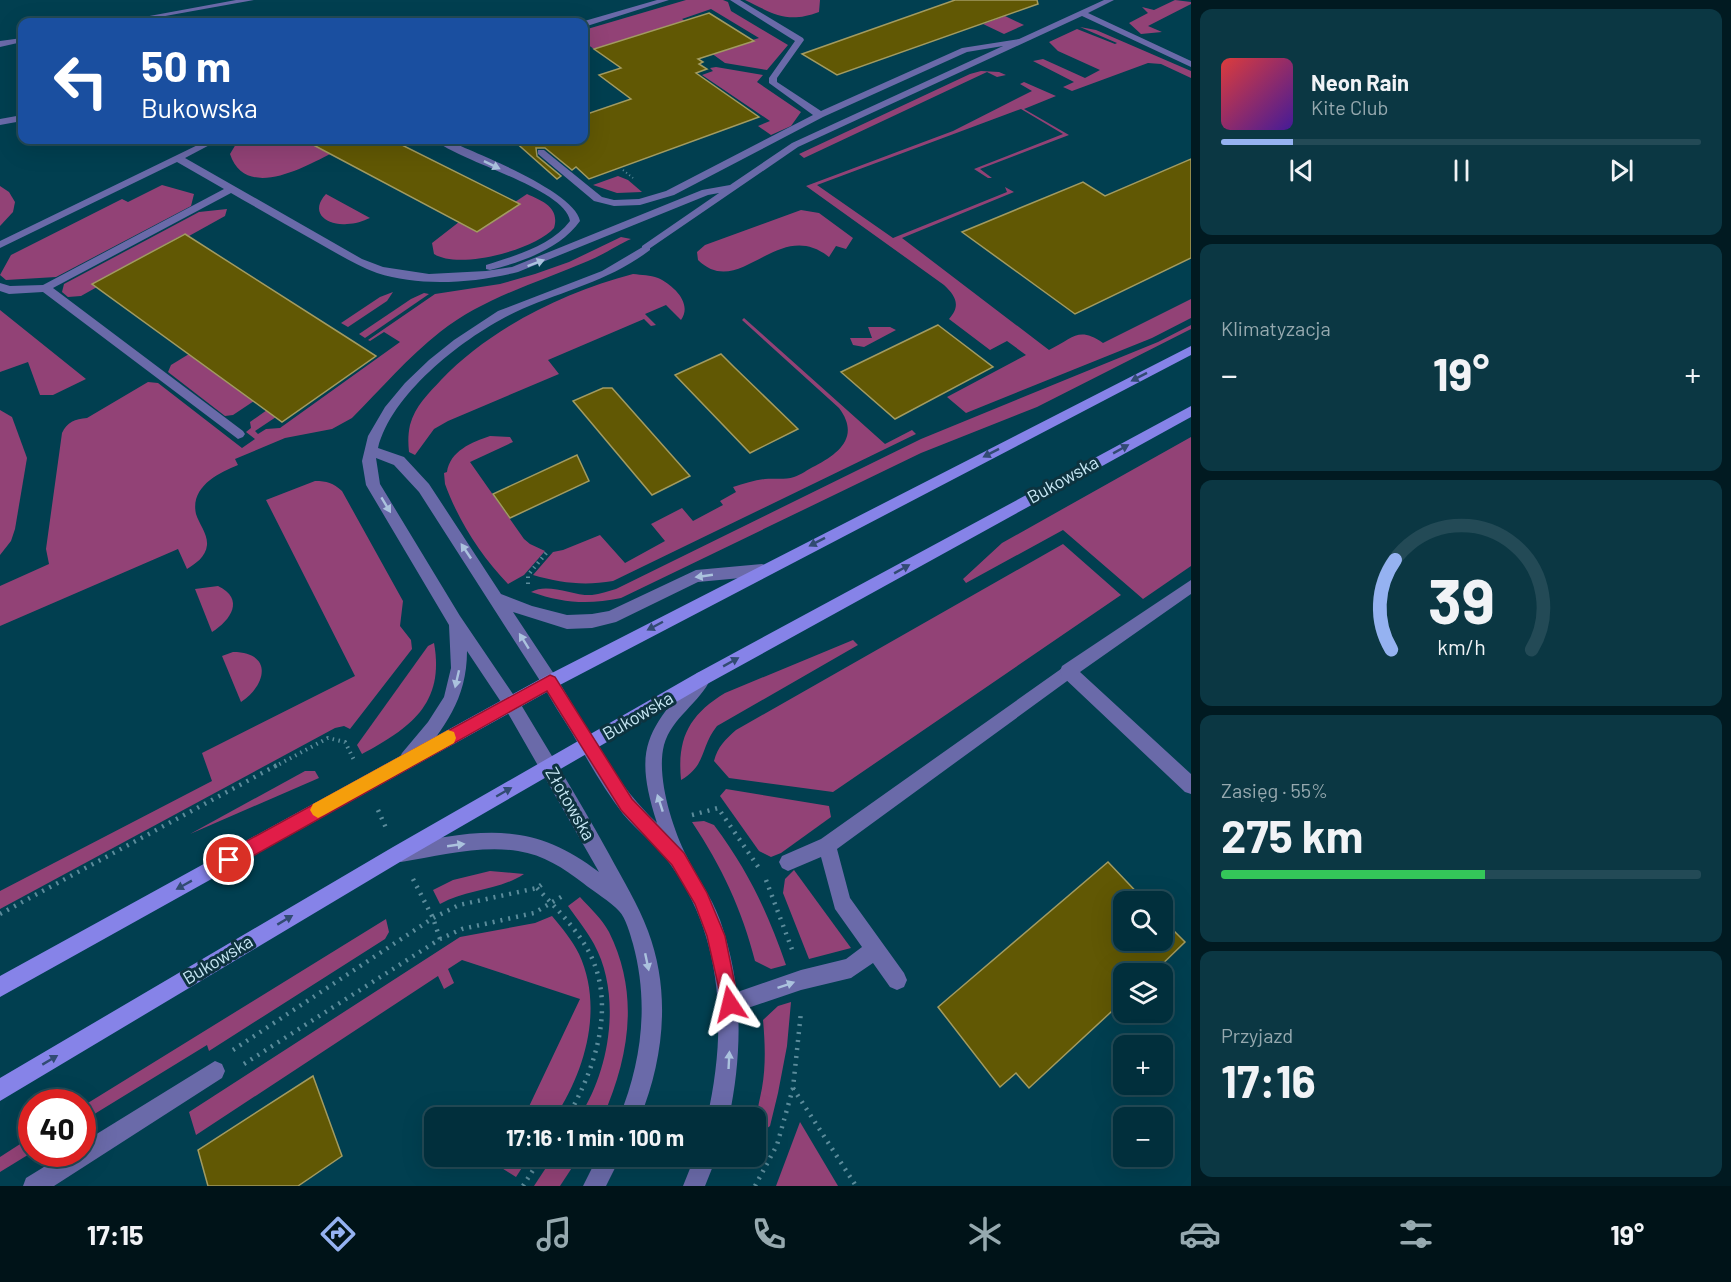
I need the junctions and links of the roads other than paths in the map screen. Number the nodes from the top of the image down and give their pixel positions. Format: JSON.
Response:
{"nodes":[{"id":1,"x":250,"y":0,"type":"edge"},
{"id":2,"x":665,"y":0,"type":"edge"},
{"id":3,"x":734,"y":0,"type":"edge"},
{"id":4,"x":1110,"y":0,"type":"edge"},
{"id":5,"x":1082,"y":13,"type":"junction"},
{"id":6,"x":159,"y":18,"type":"edge"},
{"id":7,"x":588,"y":23,"type":"edge"},
{"id":8,"x":18,"y":41,"type":"edge"},
{"id":9,"x":1019,"y":41,"type":"junction"},
{"id":10,"x":0,"y":44,"type":"edge"},
{"id":11,"x":1191,"y":64,"type":"edge"},
{"id":12,"x":820,"y":115,"type":"junction"},
{"id":13,"x":18,"y":119,"type":"edge"},
{"id":14,"x":0,"y":122,"type":"edge"},
{"id":15,"x":206,"y":144,"type":"edge"},
{"id":16,"x":448,"y":144,"type":"edge"},
{"id":17,"x":541,"y":152,"type":"dead end"},
{"id":18,"x":177,"y":158,"type":"junction"},
{"id":19,"x":733,"y":188,"type":"junction"},
{"id":20,"x":231,"y":189,"type":"junction"},
{"id":21,"x":0,"y":245,"type":"edge"},
{"id":22,"x":458,"y":276,"type":"junction"},
{"id":23,"x":0,"y":288,"type":"edge"},
{"id":24,"x":45,"y":288,"type":"junction"},
{"id":25,"x":1191,"y":350,"type":"edge"},
{"id":26,"x":1191,"y":411,"type":"edge"},
{"id":27,"x":238,"y":434,"type":"dead end"},
{"id":28,"x":371,"y":451,"type":"junction"},
{"id":29,"x":762,"y":570,"type":"junction"},
{"id":30,"x":1191,"y":586,"type":"edge"},
{"id":31,"x":498,"y":599,"type":"junction"},
{"id":32,"x":455,"y":621,"type":"junction"},
{"id":33,"x":1068,"y":672,"type":"junction"},
{"id":34,"x":703,"y":678,"type":"junction"},
{"id":35,"x":550,"y":682,"type":"junction"},
{"id":36,"x":511,"y":703,"type":"junction"},
{"id":37,"x":589,"y":744,"type":"junction"},
{"id":38,"x":408,"y":759,"type":"junction"},
{"id":39,"x":548,"y":767,"type":"junction"},
{"id":40,"x":1191,"y":786,"type":"edge"},
{"id":41,"x":827,"y":845,"type":"junction"},
{"id":42,"x":399,"y":853,"type":"junction"},
{"id":43,"x":678,"y":859,"type":"junction"},
{"id":44,"x":788,"y":862,"type":"dead end"},
{"id":45,"x":627,"y":907,"type":"junction"},
{"id":46,"x":875,"y":950,"type":"junction"},
{"id":47,"x":897,"y":980,"type":"dead end"},
{"id":48,"x":0,"y":987,"type":"edge"},
{"id":49,"x":730,"y":1004,"type":"junction"},
{"id":50,"x":215,"y":1071,"type":"road end"},
{"id":51,"x":0,"y":1090,"type":"edge"},
{"id":52,"x":633,"y":1107,"type":"edge"},
{"id":53,"x":721,"y":1107,"type":"edge"},
{"id":54,"x":604,"y":1167,"type":"edge"},
{"id":55,"x":702,"y":1167,"type":"edge"},
{"id":56,"x":34,"y":1186,"type":"edge"},
{"id":57,"x":594,"y":1186,"type":"edge"},
{"id":58,"x":694,"y":1186,"type":"edge"}],
"edges":[{"from":1,"to":6,"type":"street"},
{"from":2,"to":7,"type":"street"},
{"from":3,"to":12,"type":"street"},
{"from":4,"to":5,"type":"street"},
{"from":5,"to":9,"type":"street"},
{"from":5,"to":11,"type":"street"},
{"from":8,"to":10,"type":"street"},
{"from":9,"to":12,"type":"street"},
{"from":9,"to":19,"type":"street"},
{"from":12,"to":17,"type":"street"},
{"from":13,"to":14,"type":"street"},
{"from":15,"to":18,"type":"street"},
{"from":16,"to":22,"type":"street","one_way":true},
{"from":18,"to":20,"type":"street"},
{"from":18,"to":21,"type":"street"},
{"from":22,"to":19,"type":"street","one_way":true},
{"from":19,"to":28,"type":"street"},
{"from":20,"to":22,"type":"street"},
{"from":20,"to":24,"type":"street"},
{"from":23,"to":24,"type":"street"},
{"from":24,"to":27,"type":"street"},
{"from":25,"to":29,"type":"main road","one_way":true},
{"from":34,"to":26,"type":"main road","name":"Bukowska","one_way":true},
{"from":31,"to":28,"type":"street","one_way":true},
{"from":28,"to":32,"type":"street","name":"Złotowska","one_way":true},
{"from":29,"to":31,"type":"street","one_way":true},
{"from":29,"to":35,"type":"main road","one_way":true},
{"from":30,"to":33,"type":"street"},
{"from":35,"to":31,"type":"street","one_way":true},
{"from":32,"to":36,"type":"street","name":"Złotowska"},
{"from":32,"to":38,"type":"street","one_way":true},
{"from":33,"to":40,"type":"street"},
{"from":33,"to":41,"type":"street"},
{"from":34,"to":37,"type":"main road","name":"Bukowska"},
{"from":43,"to":34,"type":"street","one_way":true},
{"from":35,"to":36,"type":"main road"},
{"from":35,"to":37,"type":"street"},
{"from":36,"to":38,"type":"main road"},
{"from":36,"to":39,"type":"street","name":"Złotowska"},
{"from":37,"to":39,"type":"main road","name":"Bukowska"},
{"from":37,"to":43,"type":"street"},
{"from":38,"to":48,"type":"main road","one_way":true},
{"from":42,"to":39,"type":"main road","name":"Bukowska","one_way":true},
{"from":39,"to":45,"type":"street","name":"Złotowska"},
{"from":41,"to":44,"type":"street"},
{"from":41,"to":46,"type":"street"},
{"from":42,"to":45,"type":"street","name":"Złotowska","one_way":true},
{"from":51,"to":42,"type":"main road","name":"Bukowska","one_way":true},
{"from":43,"to":49,"type":"street"},
{"from":45,"to":52,"type":"street","name":"Złotowska","one_way":true},
{"from":46,"to":47,"type":"street"},
{"from":49,"to":46,"type":"street","one_way":true},
{"from":53,"to":49,"type":"street","one_way":true},
{"from":50,"to":56,"type":"street"},
{"from":54,"to":57,"type":"street"},
{"from":55,"to":58,"type":"street"}]}
